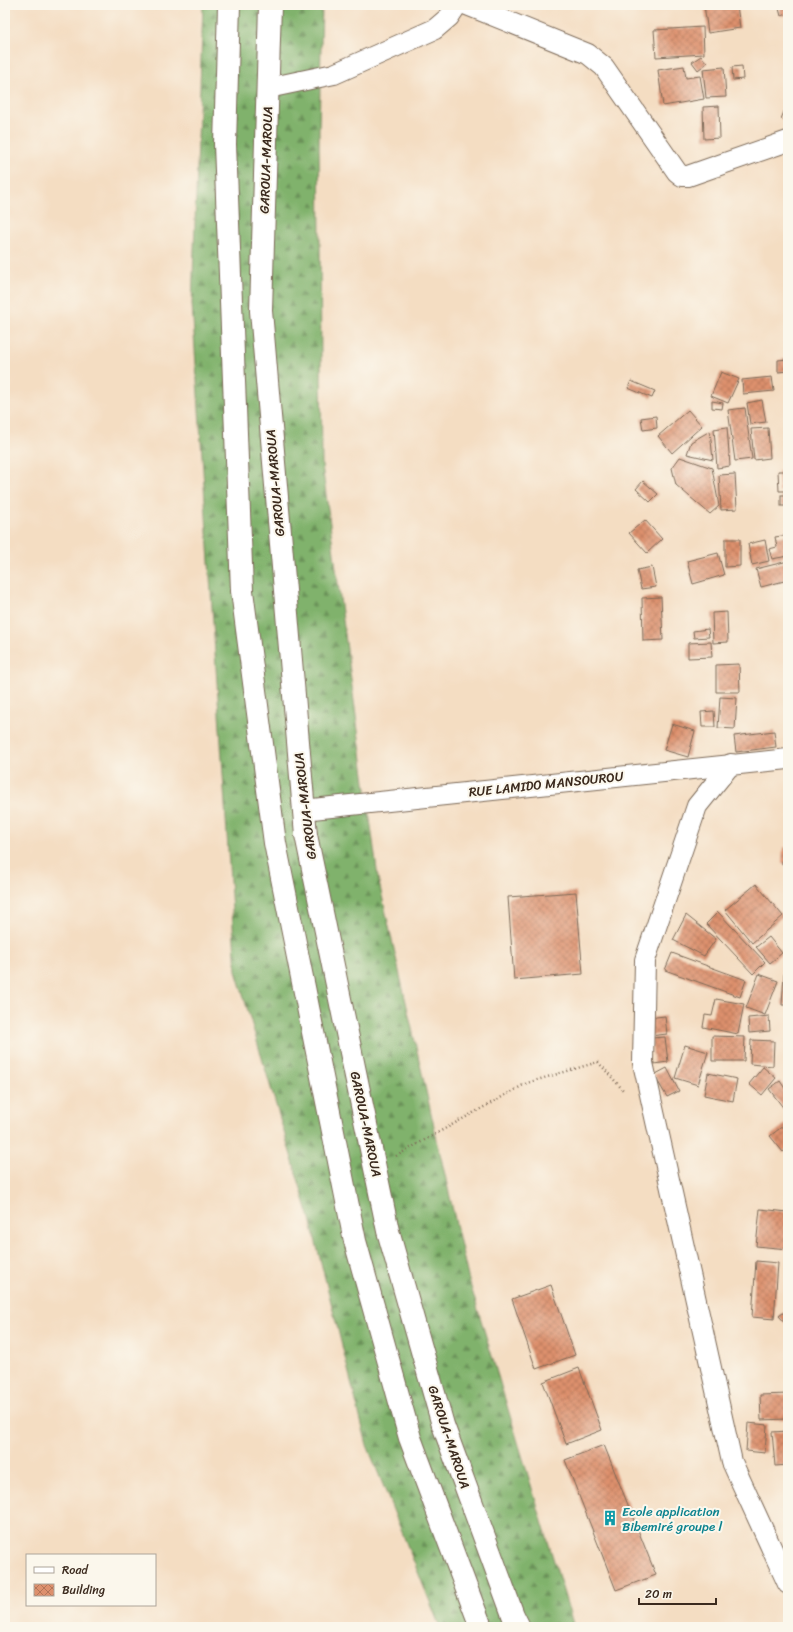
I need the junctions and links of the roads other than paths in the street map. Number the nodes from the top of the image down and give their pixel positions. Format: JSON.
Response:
{"nodes":[{"id":1,"x":229,"y":5,"type":"edge"},
{"id":2,"x":270,"y":5,"type":"edge"},
{"id":3,"x":458,"y":5,"type":"edge"},
{"id":4,"x":467,"y":5,"type":"edge"},
{"id":5,"x":268,"y":88,"type":"junction"},
{"id":6,"x":788,"y":142,"type":"edge"},
{"id":7,"x":788,"y":759,"type":"edge"},
{"id":8,"x":731,"y":764,"type":"junction"},
{"id":9,"x":303,"y":810,"type":"junction"},
{"id":10,"x":788,"y":1584,"type":"edge"},
{"id":11,"x":481,"y":1627,"type":"edge"},
{"id":12,"x":519,"y":1627,"type":"edge"}],
"edges":[{"from":1,"to":11,"type":"highway"},
{"from":2,"to":5,"type":"highway","name":"GAROUA-MAROUA"},
{"from":3,"to":5,"type":"street"},
{"from":4,"to":6,"type":"street"},
{"from":5,"to":9,"type":"highway","name":"GAROUA-MAROUA"},
{"from":7,"to":8,"type":"street","name":"RUE LAMIDO MANSOUROU"},
{"from":8,"to":9,"type":"street","name":"RUE LAMIDO MANSOUROU"},
{"from":8,"to":10,"type":"street"},
{"from":9,"to":12,"type":"highway","name":"GAROUA-MAROUA"}]}
